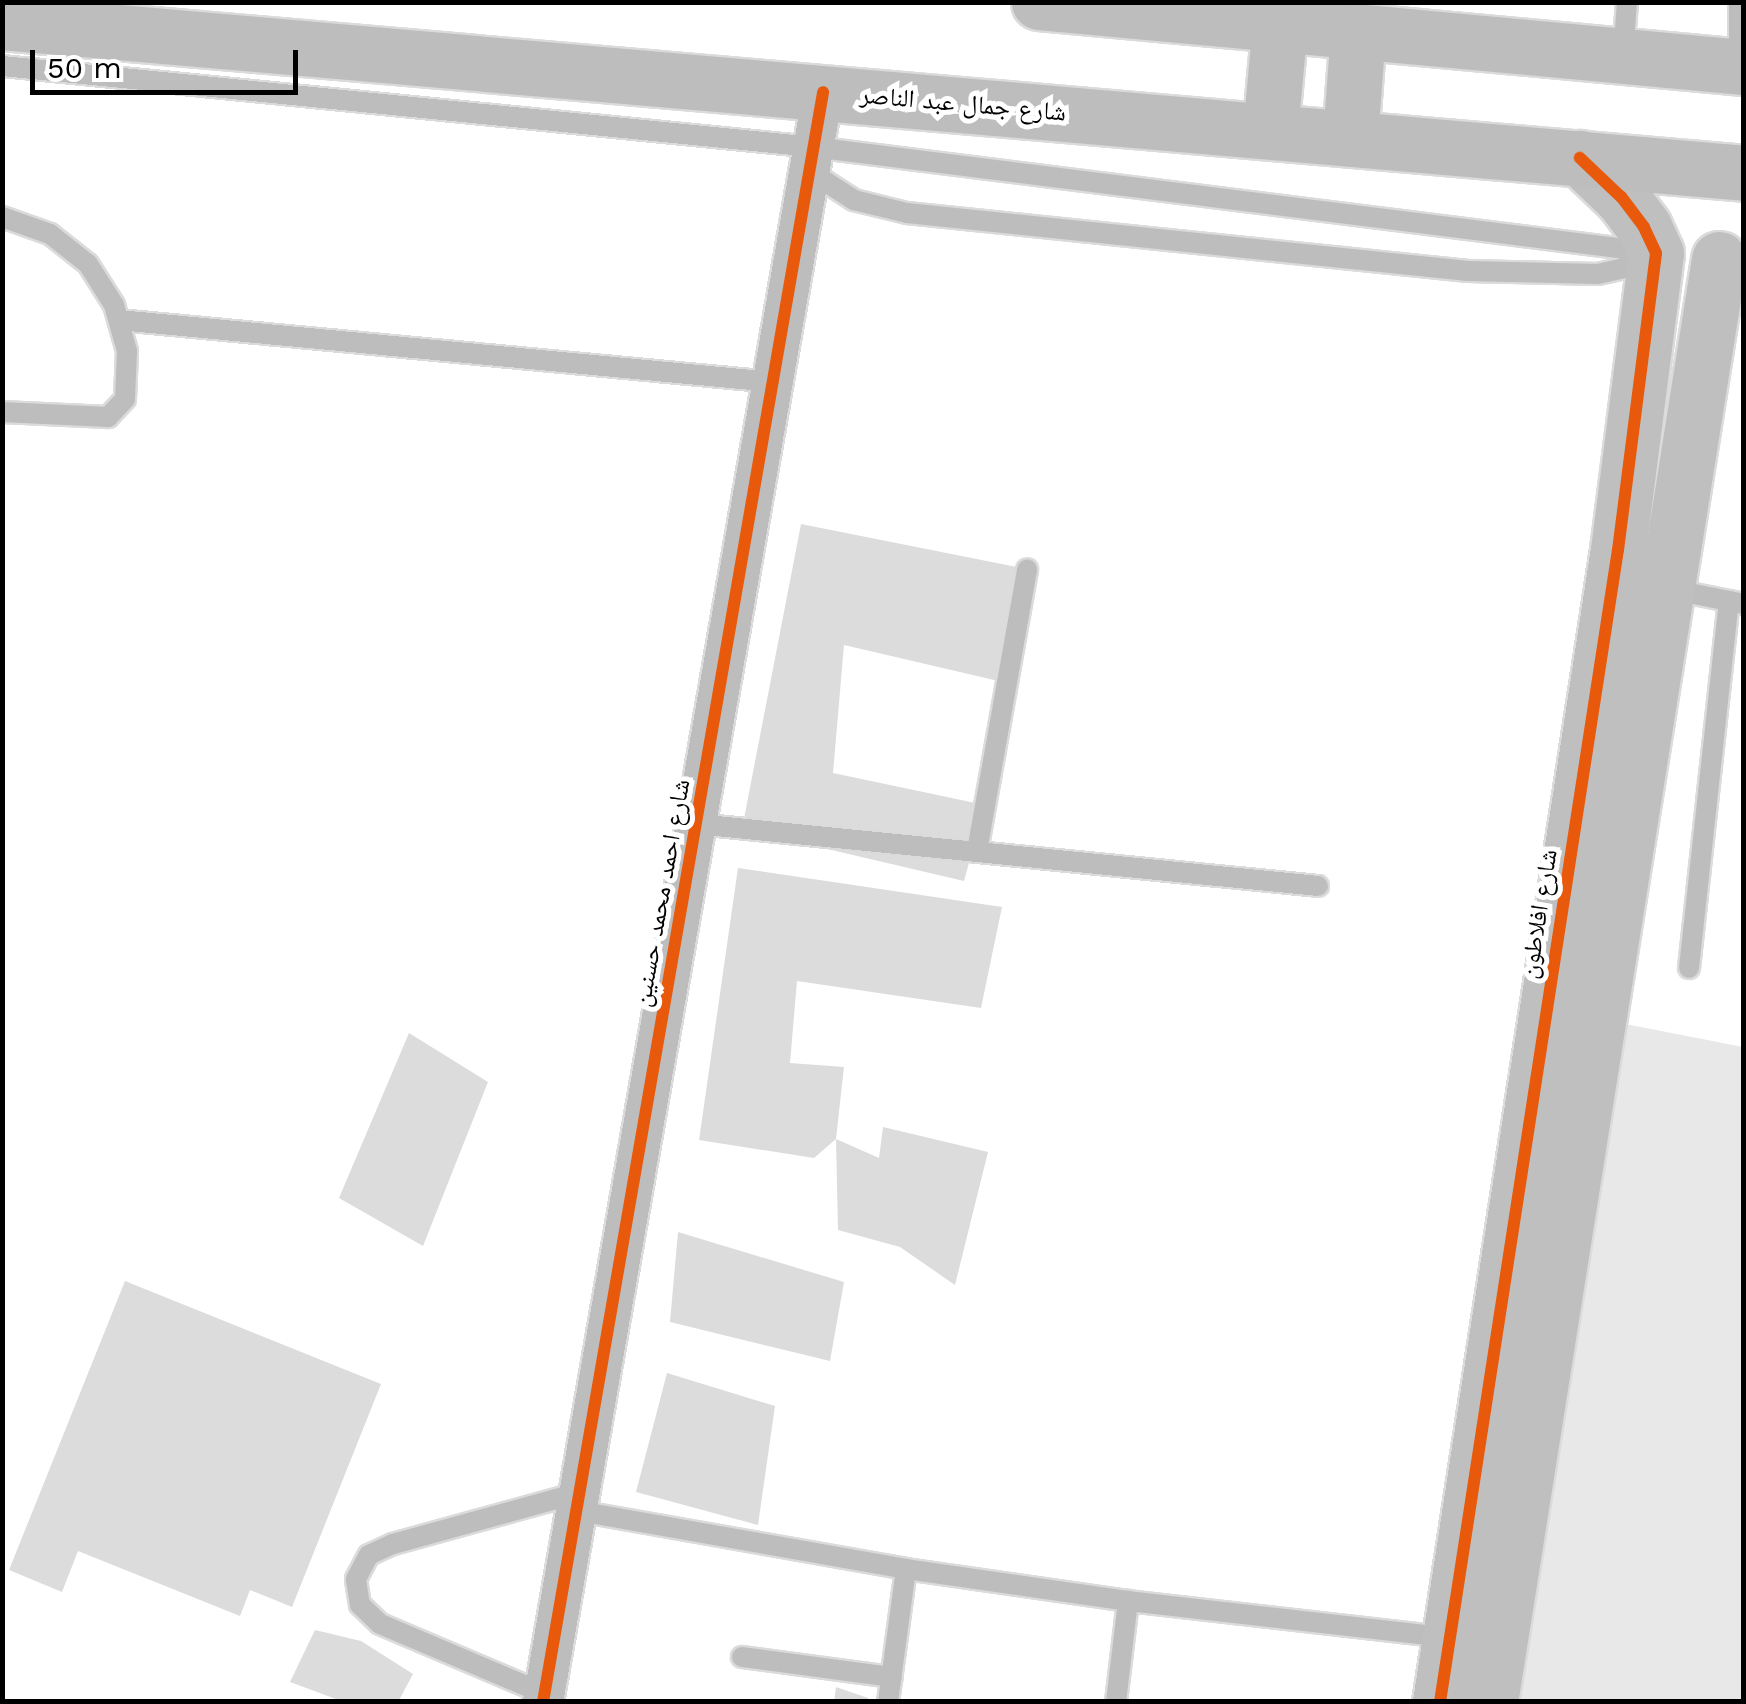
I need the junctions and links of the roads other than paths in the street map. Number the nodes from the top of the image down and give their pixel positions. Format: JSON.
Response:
{"nodes":[{"id":1,"x":1039,"y":2,"type":"edge"},
{"id":2,"x":1627,"y":2,"type":"edge"},
{"id":3,"x":1739,"y":2,"type":"edge"},
{"id":4,"x":1281,"y":13,"type":"edge"},
{"id":5,"x":2,"y":22,"type":"edge"},
{"id":6,"x":1344,"y":23,"type":"junction"},
{"id":7,"x":1623,"y":56,"type":"junction"},
{"id":8,"x":2,"y":66,"type":"edge"},
{"id":9,"x":1741,"y":66,"type":"edge"},
{"id":10,"x":823,"y":92,"type":"junction"},
{"id":11,"x":1270,"y":131,"type":"junction"},
{"id":12,"x":1350,"y":138,"type":"junction"},
{"id":13,"x":1580,"y":158,"type":"junction"},
{"id":14,"x":812,"y":159,"type":"junction"},
{"id":15,"x":1744,"y":173,"type":"edge"},
{"id":16,"x":2,"y":217,"type":"edge"},
{"id":17,"x":1731,"y":243,"type":"edge"},
{"id":18,"x":1650,"y":252,"type":"junction"},
{"id":19,"x":119,"y":320,"type":"junction"},
{"id":20,"x":773,"y":382,"type":"junction"},
{"id":21,"x":2,"y":412,"type":"edge"},
{"id":22,"x":1618,"y":550,"type":"junction"},
{"id":23,"x":1027,"y":569,"type":"dead end"},
{"id":24,"x":1670,"y":572,"type":"junction"},
{"id":25,"x":1736,"y":602,"type":"edge"},
{"id":26,"x":1592,"y":721,"type":"junction"},
{"id":27,"x":1644,"y":730,"type":"junction"},
{"id":28,"x":1583,"y":776,"type":"junction"},
{"id":29,"x":1636,"y":785,"type":"junction"},
{"id":30,"x":696,"y":824,"type":"junction"},
{"id":31,"x":977,"y":851,"type":"junction"},
{"id":32,"x":1318,"y":886,"type":"dead end"},
{"id":33,"x":1689,"y":968,"type":"dead end"},
{"id":34,"x":580,"y":1501,"type":"junction"},
{"id":35,"x":906,"y":1569,"type":"junction"},
{"id":36,"x":1128,"y":1601,"type":"junction"},
{"id":37,"x":1473,"y":1640,"type":"junction"},
{"id":38,"x":742,"y":1657,"type":"dead end"},
{"id":39,"x":892,"y":1677,"type":"junction"},
{"id":40,"x":544,"y":1698,"type":"edge"},
{"id":41,"x":888,"y":1702,"type":"edge"},
{"id":42,"x":1116,"y":1702,"type":"edge"},
{"id":43,"x":1440,"y":1702,"type":"edge"},
{"id":44,"x":1490,"y":1702,"type":"edge"}],
"edges":[{"from":1,"to":4,"type":"main road"},
{"from":2,"to":7,"type":"lane"},
{"from":3,"to":9,"type":"lane"},
{"from":4,"to":6,"type":"main road"},
{"from":4,"to":11,"type":"main road"},
{"from":5,"to":10,"type":"main road","name":"شارع جمال عبد الناصر"},
{"from":6,"to":7,"type":"main road"},
{"from":6,"to":12,"type":"main road"},
{"from":7,"to":9,"type":"main road"},
{"from":8,"to":14,"type":"lane"},
{"from":10,"to":11,"type":"main road","name":"شارع جمال عبد الناصر"},
{"from":10,"to":14,"type":"street","name":"شارع احمد محمد حسنين"},
{"from":11,"to":12,"type":"main road","name":"شارع جمال عبد الناصر"},
{"from":12,"to":13,"type":"main road","name":"شارع جمال عبد الناصر"},
{"from":13,"to":15,"type":"main road","name":"شارع جمال عبد الناصر"},
{"from":13,"to":18,"type":"street"},
{"from":14,"to":18,"type":"lane"},
{"from":14,"to":18,"type":"lane"},
{"from":14,"to":20,"type":"street","name":"شارع احمد محمد حسنين"},
{"from":16,"to":19,"type":"lane"},
{"from":17,"to":18,"type":"street"},
{"from":17,"to":24,"type":"street","name":"شارع افلاطون"},
{"from":18,"to":22,"type":"street","name":"شارع افلاطون"},
{"from":19,"to":20,"type":"lane"},
{"from":19,"to":21,"type":"lane"},
{"from":20,"to":30,"type":"street","name":"شارع احمد محمد حسنين"},
{"from":22,"to":24,"type":"street"},
{"from":22,"to":26,"type":"street","name":"شارع افلاطون"},
{"from":23,"to":31,"type":"lane"},
{"from":24,"to":25,"type":"lane"},
{"from":24,"to":27,"type":"street","name":"شارع افلاطون"},
{"from":25,"to":33,"type":"lane"},
{"from":26,"to":27,"type":"street"},
{"from":26,"to":28,"type":"street","name":"شارع افلاطون"},
{"from":27,"to":29,"type":"street","name":"شارع افلاطون"},
{"from":28,"to":29,"type":"street"},
{"from":28,"to":37,"type":"street","name":"شارع افلاطون"},
{"from":29,"to":37,"type":"street","name":"شارع افلاطون"},
{"from":30,"to":31,"type":"lane"},
{"from":30,"to":34,"type":"street","name":"شارع احمد محمد حسنين"},
{"from":31,"to":32,"type":"lane"},
{"from":34,"to":35,"type":"lane"},
{"from":34,"to":40,"type":"street","name":"شارع احمد محمد حسنين"},
{"from":34,"to":40,"type":"lane"},
{"from":35,"to":36,"type":"lane"},
{"from":35,"to":39,"type":"lane"},
{"from":36,"to":37,"type":"lane"},
{"from":36,"to":42,"type":"lane"},
{"from":37,"to":43,"type":"street","name":"شارع افلاطون"},
{"from":37,"to":44,"type":"street","name":"شارع افلاطون"},
{"from":38,"to":39,"type":"lane"},
{"from":39,"to":41,"type":"lane"}]}
